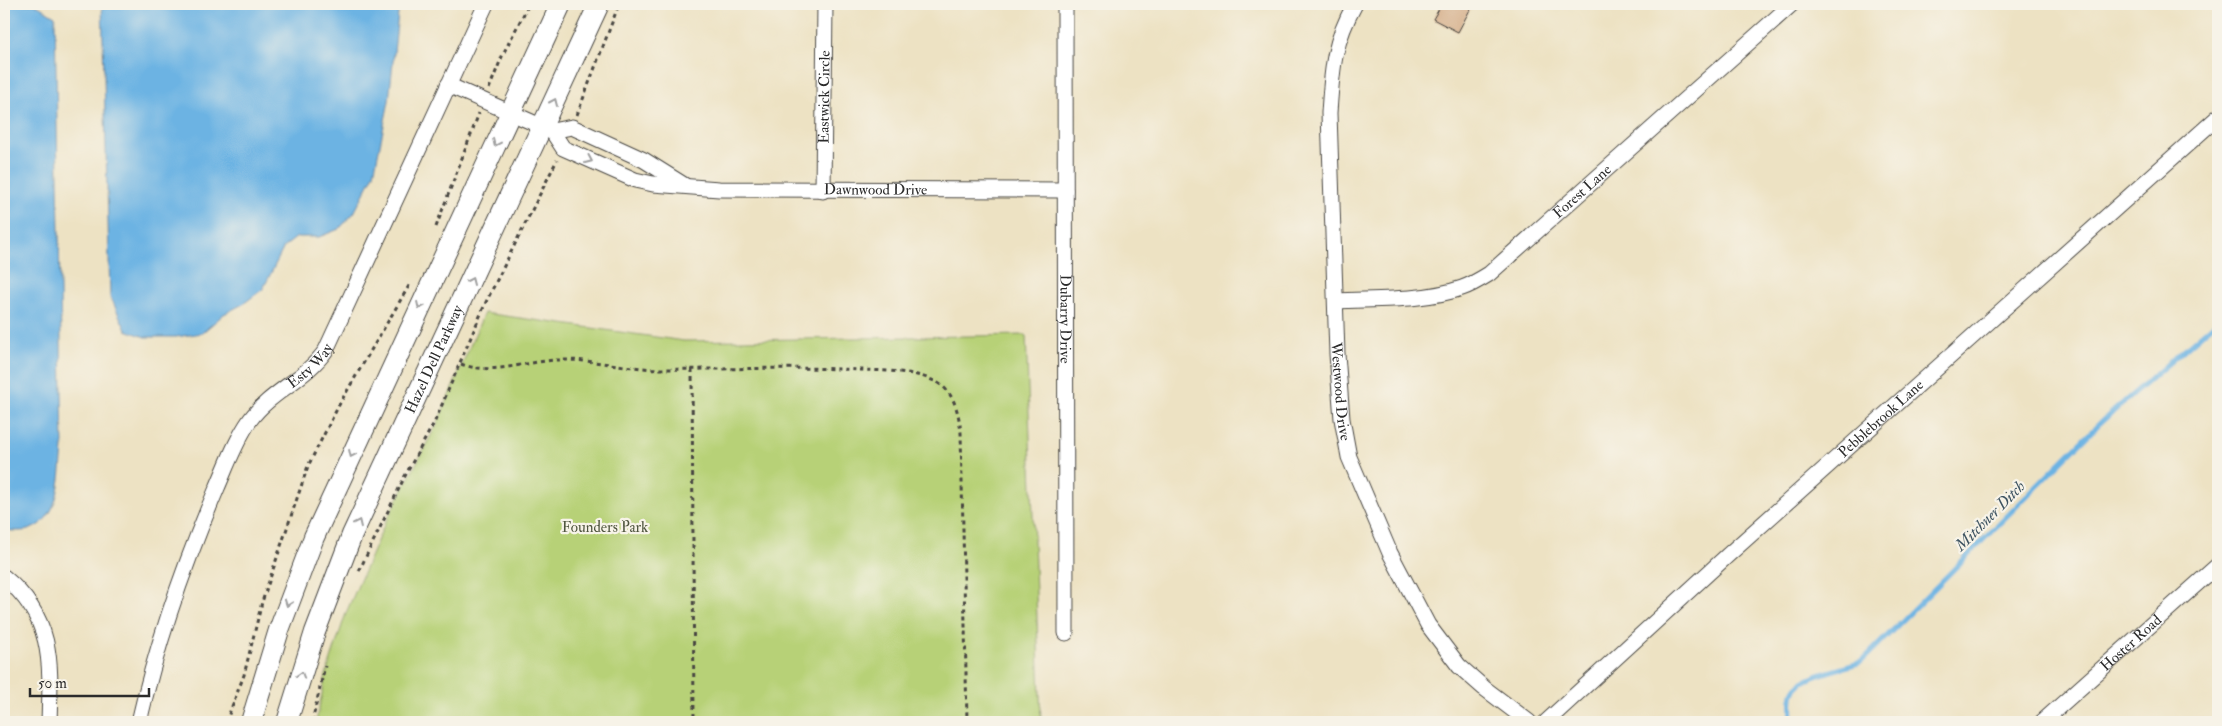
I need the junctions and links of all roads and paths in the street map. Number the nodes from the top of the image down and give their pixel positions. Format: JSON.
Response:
{"nodes":[{"id":1,"x":486,"y":4,"type":"edge"},
{"id":2,"x":530,"y":4,"type":"edge"},
{"id":3,"x":561,"y":4,"type":"edge"},
{"id":4,"x":599,"y":4,"type":"edge"},
{"id":5,"x":619,"y":4,"type":"edge"},
{"id":6,"x":825,"y":4,"type":"edge"},
{"id":7,"x":1065,"y":4,"type":"edge"},
{"id":8,"x":1355,"y":4,"type":"edge"},
{"id":9,"x":1792,"y":4,"type":"edge"},
{"id":10,"x":448,"y":84,"type":"junction"},
{"id":11,"x":489,"y":88,"type":"dead end"},
{"id":12,"x":579,"y":110,"type":"dead end"},
{"id":13,"x":511,"y":112,"type":"junction"},
{"id":14,"x":478,"y":117,"type":"dead end"},
{"id":15,"x":2218,"y":117,"type":"edge"},
{"id":16,"x":548,"y":129,"type":"junction"},
{"id":17,"x":556,"y":161,"type":"dead end"},
{"id":18,"x":686,"y":186,"type":"junction"},
{"id":19,"x":1065,"y":190,"type":"junction"},
{"id":20,"x":823,"y":191,"type":"junction"},
{"id":21,"x":435,"y":230,"type":"dead end"},
{"id":22,"x":413,"y":279,"type":"dead end"},
{"id":23,"x":1337,"y":301,"type":"junction"},
{"id":24,"x":461,"y":364,"type":"junction"},
{"id":25,"x":692,"y":369,"type":"junction"},
{"id":26,"x":2218,"y":565,"type":"edge"},
{"id":27,"x":358,"y":573,"type":"dead end"},
{"id":28,"x":4,"y":577,"type":"edge"},
{"id":29,"x":1066,"y":633,"type":"dead end"},
{"id":30,"x":327,"y":658,"type":"dead end"},
{"id":31,"x":49,"y":722,"type":"edge"},
{"id":32,"x":139,"y":722,"type":"edge"},
{"id":33,"x":226,"y":722,"type":"edge"},
{"id":34,"x":251,"y":722,"type":"edge"},
{"id":35,"x":287,"y":722,"type":"edge"},
{"id":36,"x":312,"y":722,"type":"edge"},
{"id":37,"x":694,"y":722,"type":"edge"},
{"id":38,"x":967,"y":722,"type":"edge"},
{"id":39,"x":1529,"y":722,"type":"edge"},
{"id":40,"x":1546,"y":722,"type":"edge"},
{"id":41,"x":2042,"y":722,"type":"edge"}],
"edges":[{"from":1,"to":10,"type":"street","name":"Esty Way"},
{"from":2,"to":11,"type":"path"},
{"from":3,"to":13,"type":"main road"},
{"from":16,"to":4,"type":"main road","name":"Hazel Dell Parkway","one_way":true},
{"from":5,"to":12,"type":"path"},
{"from":6,"to":20,"type":"street","name":"Eastwick Circle"},
{"from":7,"to":19,"type":"street","name":"Dubarry Drive"},
{"from":8,"to":23,"type":"street","name":"Westwood Drive"},
{"from":9,"to":23,"type":"street","name":"Forest Lane"},
{"from":10,"to":13,"type":"street","name":"Dawnwood Drive"},
{"from":10,"to":32,"type":"street","name":"Esty Way"},
{"from":13,"to":16,"type":"street","name":"Dawnwood Drive"},
{"from":13,"to":34,"type":"main road","one_way":true},
{"from":14,"to":21,"type":"path"},
{"from":15,"to":40,"type":"street","name":"Pebblebrook Lane"},
{"from":16,"to":18,"type":"street","name":"Dawnwood Drive"},
{"from":16,"to":18,"type":"street","name":"Dawnwood Drive","one_way":true},
{"from":35,"to":16,"type":"main road","name":"Hazel Dell Parkway","one_way":true},
{"from":17,"to":24,"type":"path"},
{"from":18,"to":20,"type":"street","name":"Dawnwood Drive"},
{"from":19,"to":20,"type":"street","name":"Dawnwood Drive"},
{"from":19,"to":29,"type":"street","name":"Dubarry Drive"},
{"from":22,"to":33,"type":"path"},
{"from":23,"to":39,"type":"street","name":"Westwood Drive"},
{"from":24,"to":25,"type":"path"},
{"from":24,"to":27,"type":"path"},
{"from":25,"to":37,"type":"path"},
{"from":25,"to":38,"type":"path"},
{"from":26,"to":41,"type":"street","name":"Hoster Road"},
{"from":28,"to":31,"type":"street"},
{"from":30,"to":36,"type":"path"}]}
